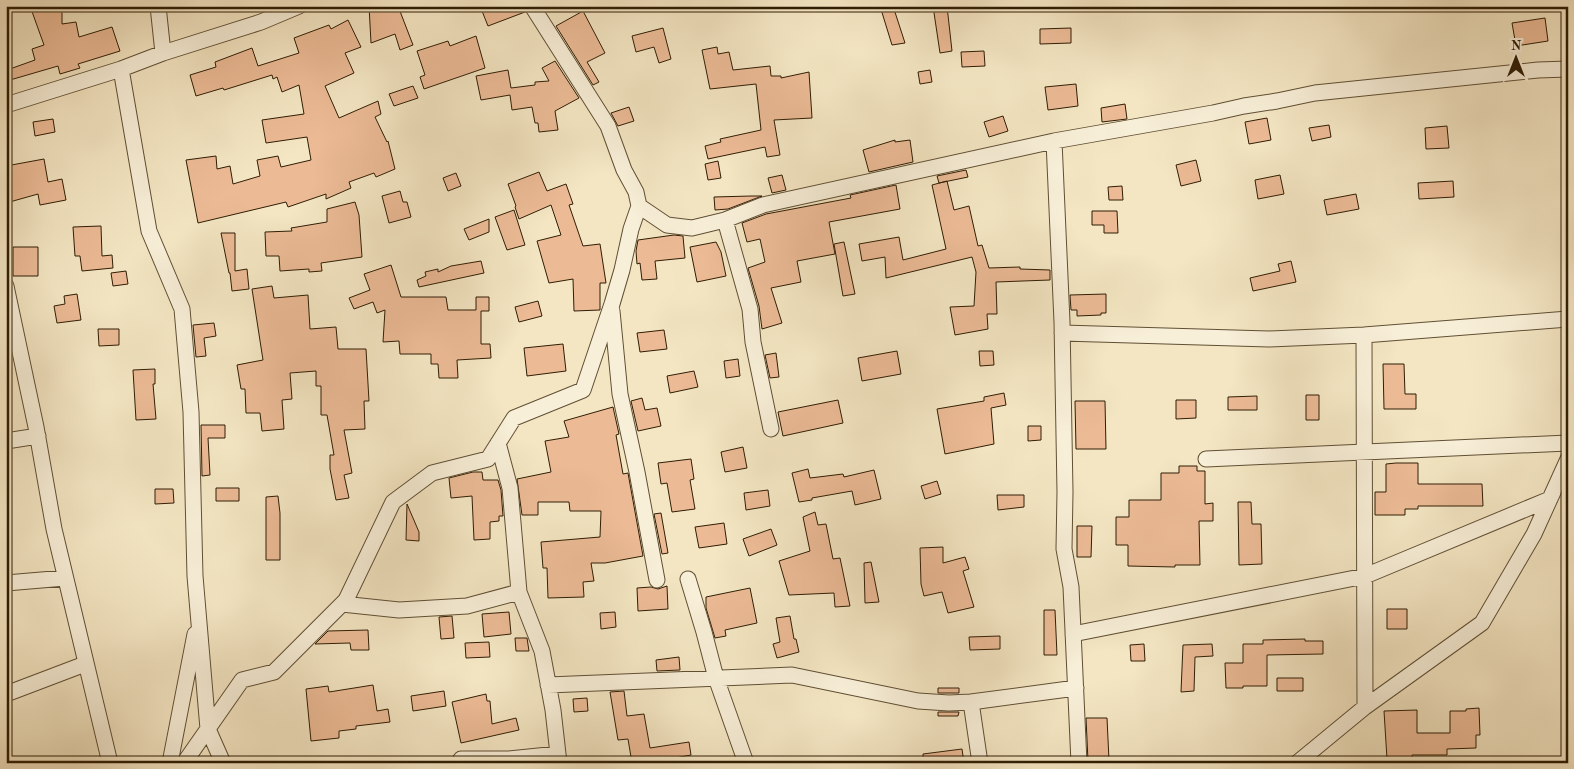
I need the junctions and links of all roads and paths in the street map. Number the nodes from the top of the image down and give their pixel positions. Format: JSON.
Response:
{"nodes":[{"id":1,"x":158,"y":6,"type":"edge"},
{"id":2,"x":299,"y":6,"type":"edge"},
{"id":3,"x":532,"y":6,"type":"edge"},
{"id":4,"x":162,"y":53,"type":"junction"},
{"id":5,"x":1568,"y":68,"type":"edge"},
{"id":6,"x":121,"y":69,"type":"junction"},
{"id":7,"x":6,"y":106,"type":"edge"},
{"id":8,"x":1054,"y":141,"type":"junction"},
{"id":9,"x":640,"y":206,"type":"junction"},
{"id":10,"x":725,"y":220,"type":"junction"},
{"id":11,"x":6,"y":286,"type":"edge"},
{"id":12,"x":612,"y":304,"type":"junction"},
{"id":13,"x":1568,"y":319,"type":"edge"},
{"id":14,"x":1062,"y":333,"type":"junction"},
{"id":15,"x":1364,"y":335,"type":"junction"},
{"id":16,"x":770,"y":430,"type":"dead end"},
{"id":17,"x":38,"y":436,"type":"junction"},
{"id":18,"x":6,"y":441,"type":"edge"},
{"id":19,"x":498,"y":443,"type":"junction"},
{"id":20,"x":1568,"y":443,"type":"edge"},
{"id":21,"x":1364,"y":452,"type":"junction"},
{"id":22,"x":1206,"y":459,"type":"dead end"},
{"id":23,"x":1568,"y":459,"type":"edge"},
{"id":24,"x":1550,"y":498,"type":"junction"},
{"id":25,"x":1365,"y":576,"type":"junction"},
{"id":26,"x":66,"y":578,"type":"junction"},
{"id":27,"x":688,"y":579,"type":"dead end"},
{"id":28,"x":657,"y":580,"type":"dead end"},
{"id":29,"x":6,"y":582,"type":"edge"},
{"id":30,"x":519,"y":592,"type":"junction"},
{"id":31,"x":342,"y":604,"type":"junction"},
{"id":32,"x":199,"y":615,"type":"junction"},
{"id":33,"x":1073,"y":634,"type":"junction"},
{"id":34,"x":85,"y":664,"type":"junction"},
{"id":35,"x":716,"y":678,"type":"junction"},
{"id":36,"x":548,"y":685,"type":"junction"},
{"id":37,"x":1076,"y":688,"type":"junction"},
{"id":38,"x":6,"y":694,"type":"edge"},
{"id":39,"x":971,"y":702,"type":"junction"},
{"id":40,"x":1365,"y":707,"type":"junction"},
{"id":41,"x":208,"y":729,"type":"junction"},
{"id":42,"x":559,"y":758,"type":"edge"},
{"id":43,"x":462,"y":759,"type":"dead end"},
{"id":44,"x":110,"y":763,"type":"edge"},
{"id":45,"x":170,"y":763,"type":"edge"},
{"id":46,"x":184,"y":763,"type":"edge"},
{"id":47,"x":223,"y":763,"type":"edge"},
{"id":48,"x":746,"y":763,"type":"edge"},
{"id":49,"x":980,"y":763,"type":"edge"},
{"id":50,"x":1079,"y":763,"type":"edge"},
{"id":51,"x":1297,"y":763,"type":"edge"}],
"edges":[{"from":1,"to":4,"type":"street"},
{"from":2,"to":4,"type":"street"},
{"from":3,"to":9,"type":"street"},
{"from":4,"to":6,"type":"street"},
{"from":5,"to":8,"type":"street"},
{"from":6,"to":7,"type":"street"},
{"from":6,"to":32,"type":"street"},
{"from":8,"to":10,"type":"street"},
{"from":8,"to":14,"type":"street"},
{"from":9,"to":10,"type":"street"},
{"from":9,"to":12,"type":"street"},
{"from":10,"to":16,"type":"street"},
{"from":11,"to":17,"type":"street"},
{"from":12,"to":19,"type":"street"},
{"from":12,"to":28,"type":"street"},
{"from":13,"to":15,"type":"street"},
{"from":14,"to":15,"type":"street"},
{"from":14,"to":33,"type":"street"},
{"from":15,"to":21,"type":"street"},
{"from":17,"to":18,"type":"street"},
{"from":17,"to":26,"type":"street"},
{"from":19,"to":30,"type":"street"},
{"from":19,"to":31,"type":"street"},
{"from":20,"to":21,"type":"street"},
{"from":21,"to":22,"type":"street"},
{"from":21,"to":25,"type":"street"},
{"from":23,"to":24,"type":"street"},
{"from":24,"to":25,"type":"street"},
{"from":24,"to":40,"type":"street"},
{"from":25,"to":33,"type":"street"},
{"from":25,"to":40,"type":"street"},
{"from":26,"to":29,"type":"street"},
{"from":26,"to":34,"type":"street"},
{"from":27,"to":35,"type":"street"},
{"from":30,"to":31,"type":"street"},
{"from":30,"to":36,"type":"street"},
{"from":31,"to":41,"type":"street"},
{"from":32,"to":41,"type":"street"},
{"from":32,"to":45,"type":"street"},
{"from":33,"to":37,"type":"street"},
{"from":34,"to":38,"type":"street"},
{"from":34,"to":44,"type":"street"},
{"from":35,"to":36,"type":"street"},
{"from":35,"to":39,"type":"street"},
{"from":35,"to":48,"type":"street"},
{"from":36,"to":42,"type":"street"},
{"from":37,"to":39,"type":"street"},
{"from":37,"to":50,"type":"street"},
{"from":39,"to":49,"type":"street"},
{"from":40,"to":51,"type":"street"},
{"from":41,"to":46,"type":"street"},
{"from":41,"to":47,"type":"street"},
{"from":42,"to":43,"type":"street"}]}
